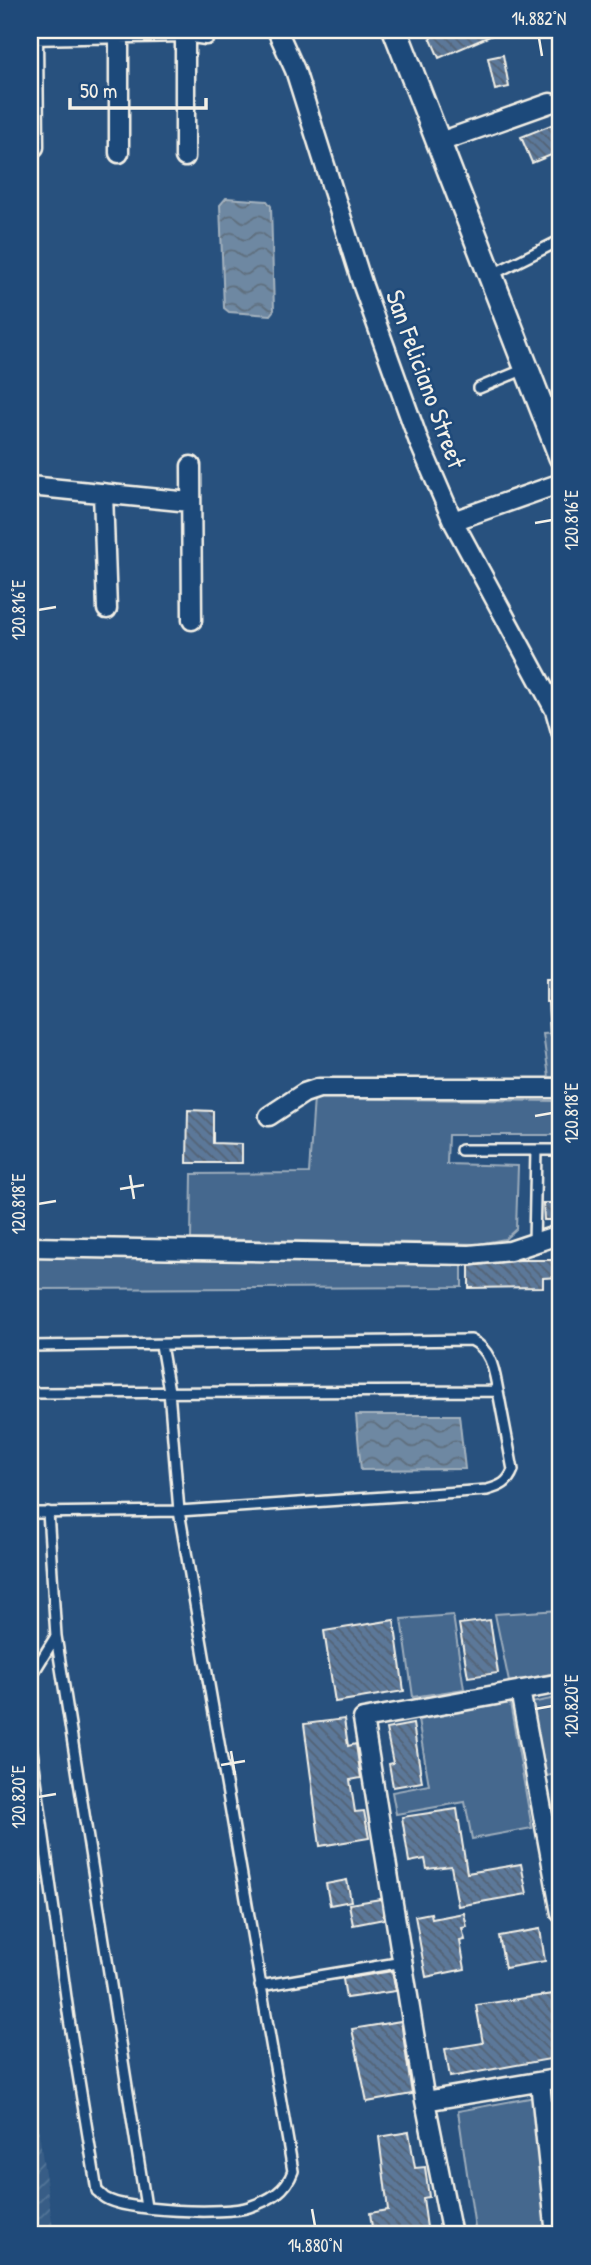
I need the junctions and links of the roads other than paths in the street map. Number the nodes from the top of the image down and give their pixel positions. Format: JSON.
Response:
{"nodes":[{"id":1,"x":277,"y":30,"type":"edge"},
{"id":2,"x":396,"y":30,"type":"edge"},
{"id":3,"x":185,"y":32,"type":"junction"},
{"id":4,"x":119,"y":33,"type":"junction"},
{"id":5,"x":31,"y":35,"type":"edge"},
{"id":6,"x":206,"y":35,"type":"dead end"},
{"id":7,"x":550,"y":103,"type":"dead end"},
{"id":8,"x":440,"y":142,"type":"junction"},
{"id":9,"x":34,"y":146,"type":"dead end"},
{"id":10,"x":119,"y":153,"type":"dead end"},
{"id":11,"x":186,"y":157,"type":"dead end"},
{"id":12,"x":561,"y":240,"type":"edge"},
{"id":13,"x":490,"y":275,"type":"junction"},
{"id":14,"x":525,"y":369,"type":"junction"},
{"id":15,"x":480,"y":388,"type":"dead end"},
{"id":16,"x":560,"y":448,"type":"edge"},
{"id":17,"x":191,"y":466,"type":"dead end"},
{"id":18,"x":561,"y":484,"type":"edge"},
{"id":19,"x":30,"y":486,"type":"edge"},
{"id":20,"x":103,"y":493,"type":"junction"},
{"id":21,"x":190,"y":502,"type":"junction"},
{"id":22,"x":453,"y":521,"type":"junction"},
{"id":23,"x":107,"y":608,"type":"dead end"},
{"id":24,"x":192,"y":620,"type":"dead end"},
{"id":25,"x":558,"y":709,"type":"edge"},
{"id":26,"x":561,"y":731,"type":"edge"},
{"id":27,"x":561,"y":1088,"type":"edge"},
{"id":28,"x":269,"y":1116,"type":"dead end"},
{"id":29,"x":461,"y":1150,"type":"dead end"},
{"id":30,"x":536,"y":1150,"type":"junction"},
{"id":31,"x":561,"y":1150,"type":"edge"},
{"id":32,"x":561,"y":1234,"type":"edge"},
{"id":33,"x":534,"y":1244,"type":"junction"},
{"id":34,"x":30,"y":1247,"type":"edge"},
{"id":35,"x":161,"y":1345,"type":"junction"},
{"id":36,"x":30,"y":1346,"type":"edge"},
{"id":37,"x":169,"y":1391,"type":"junction"},
{"id":38,"x":498,"y":1391,"type":"junction"},
{"id":39,"x":30,"y":1393,"type":"edge"},
{"id":40,"x":179,"y":1511,"type":"junction"},
{"id":41,"x":48,"y":1512,"type":"junction"},
{"id":42,"x":30,"y":1513,"type":"edge"},
{"id":43,"x":56,"y":1636,"type":"junction"},
{"id":44,"x":561,"y":1683,"type":"edge"},
{"id":45,"x":30,"y":1686,"type":"edge"},
{"id":46,"x":520,"y":1690,"type":"junction"},
{"id":47,"x":30,"y":1736,"type":"edge"},
{"id":48,"x":561,"y":1913,"type":"edge"},
{"id":49,"x":403,"y":1962,"type":"junction"},
{"id":50,"x":260,"y":1986,"type":"junction"},
{"id":51,"x":561,"y":2078,"type":"edge"},
{"id":52,"x":540,"y":2081,"type":"junction"},
{"id":53,"x":425,"y":2101,"type":"junction"},
{"id":54,"x":146,"y":2207,"type":"junction"},
{"id":55,"x":453,"y":2235,"type":"edge"},
{"id":56,"x":556,"y":2235,"type":"edge"}],
"edges":[{"from":1,"to":22,"type":"street","name":"San Feliciano Street"},
{"from":2,"to":8,"type":"street"},
{"from":3,"to":4,"type":"street"},
{"from":3,"to":6,"type":"street"},
{"from":3,"to":11,"type":"street"},
{"from":4,"to":5,"type":"street"},
{"from":4,"to":10,"type":"street"},
{"from":5,"to":9,"type":"street"},
{"from":7,"to":8,"type":"street"},
{"from":8,"to":13,"type":"street"},
{"from":12,"to":13,"type":"lane"},
{"from":13,"to":14,"type":"street"},
{"from":14,"to":15,"type":"lane"},
{"from":14,"to":16,"type":"street"},
{"from":17,"to":21,"type":"street"},
{"from":18,"to":22,"type":"street"},
{"from":19,"to":20,"type":"street"},
{"from":20,"to":21,"type":"street"},
{"from":20,"to":23,"type":"street"},
{"from":21,"to":24,"type":"street"},
{"from":22,"to":25,"type":"street","name":"San Feliciano Street"},
{"from":25,"to":26,"type":"street","name":"San Feliciano Street"},
{"from":27,"to":28,"type":"street"},
{"from":29,"to":30,"type":"lane"},
{"from":30,"to":31,"type":"lane"},
{"from":30,"to":33,"type":"lane"},
{"from":32,"to":33,"type":"street"},
{"from":33,"to":34,"type":"street"},
{"from":35,"to":36,"type":"lane"},
{"from":35,"to":37,"type":"lane"},
{"from":35,"to":38,"type":"lane"},
{"from":37,"to":38,"type":"lane"},
{"from":37,"to":39,"type":"lane"},
{"from":37,"to":40,"type":"lane"},
{"from":38,"to":40,"type":"lane"},
{"from":40,"to":41,"type":"lane"},
{"from":40,"to":50,"type":"lane"},
{"from":41,"to":42,"type":"lane"},
{"from":41,"to":43,"type":"lane"},
{"from":43,"to":45,"type":"lane"},
{"from":43,"to":54,"type":"lane"},
{"from":44,"to":46,"type":"street"},
{"from":46,"to":48,"type":"street"},
{"from":46,"to":49,"type":"street"},
{"from":47,"to":54,"type":"lane"},
{"from":49,"to":50,"type":"lane"},
{"from":49,"to":53,"type":"street"},
{"from":50,"to":54,"type":"lane"},
{"from":51,"to":52,"type":"street"},
{"from":52,"to":53,"type":"street"},
{"from":52,"to":56,"type":"street"},
{"from":53,"to":55,"type":"street"}]}
